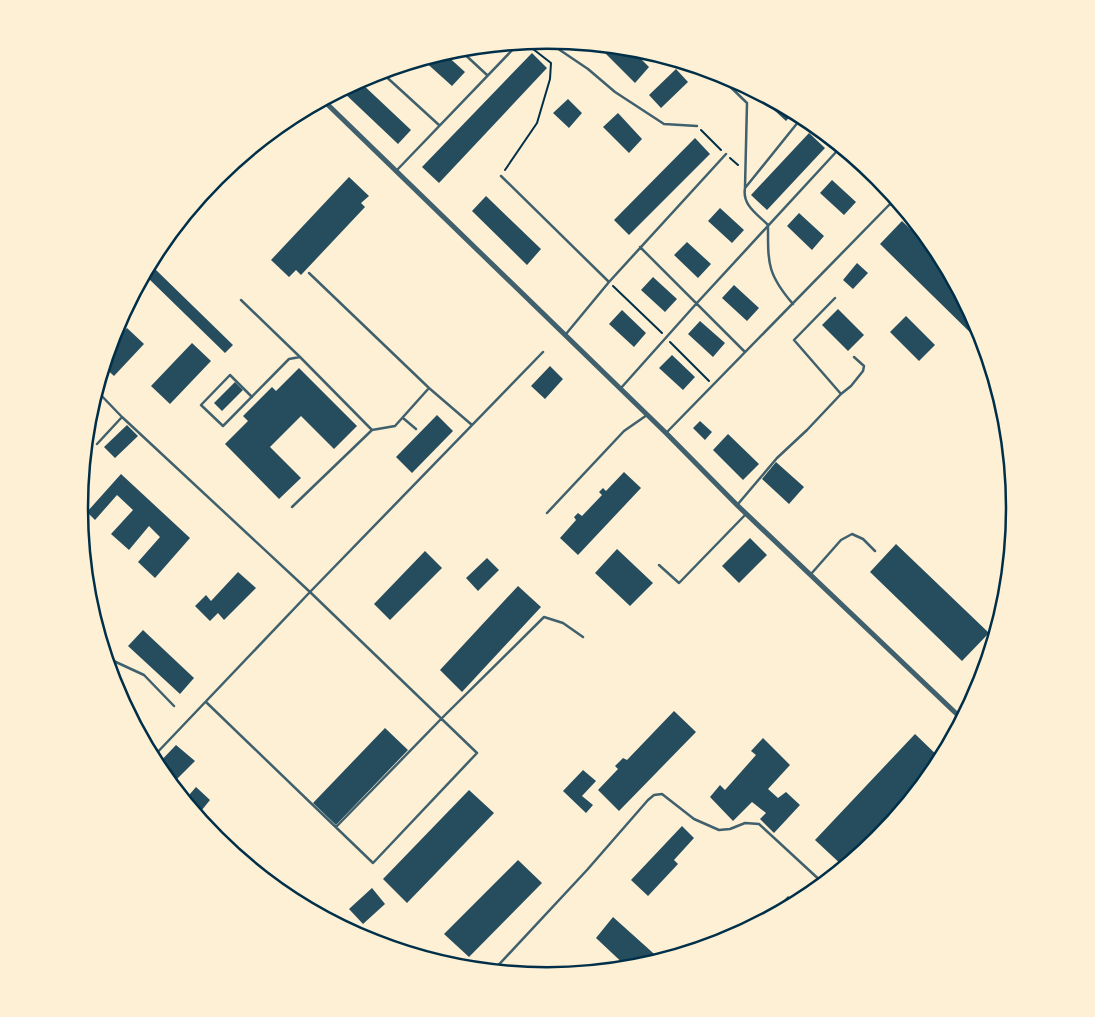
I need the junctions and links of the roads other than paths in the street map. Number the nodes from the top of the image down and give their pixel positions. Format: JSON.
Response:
{"nodes":[{"id":1,"x":559,"y":49,"type":"edge"},
{"id":2,"x":512,"y":51,"type":"edge"},
{"id":3,"x":467,"y":56,"type":"edge"},
{"id":4,"x":488,"y":75,"type":"junction"},
{"id":5,"x":387,"y":78,"type":"edge"},
{"id":6,"x":732,"y":88,"type":"edge"},
{"id":7,"x":328,"y":105,"type":"edge"},
{"id":8,"x":798,"y":123,"type":"edge"},
{"id":9,"x":439,"y":125,"type":"junction"},
{"id":10,"x":697,"y":126,"type":"dead end"},
{"id":11,"x":837,"y":152,"type":"edge"},
{"id":12,"x":726,"y":154,"type":"dead end"},
{"id":13,"x":397,"y":170,"type":"junction"},
{"id":14,"x":501,"y":176,"type":"road end"},
{"id":15,"x":745,"y":188,"type":"junction"},
{"id":16,"x":892,"y":204,"type":"edge"},
{"id":17,"x":768,"y":225,"type":"junction"},
{"id":18,"x":640,"y":247,"type":"junction"},
{"id":19,"x":309,"y":273,"type":"dead end"},
{"id":20,"x":608,"y":282,"type":"junction"},
{"id":21,"x":835,"y":298,"type":"dead end"},
{"id":22,"x":241,"y":300,"type":"dead end"},
{"id":23,"x":696,"y":304,"type":"junction"},
{"id":24,"x":793,"y":304,"type":"junction"},
{"id":25,"x":565,"y":335,"type":"junction"},
{"id":26,"x":543,"y":352,"type":"dead end"},
{"id":27,"x":745,"y":352,"type":"junction"},
{"id":28,"x":300,"y":357,"type":"junction"},
{"id":29,"x":854,"y":357,"type":"dead end"},
{"id":30,"x":429,"y":388,"type":"junction"},
{"id":31,"x":620,"y":389,"type":"junction"},
{"id":32,"x":841,"y":394,"type":"junction"},
{"id":33,"x":102,"y":396,"type":"edge"},
{"id":34,"x":252,"y":397,"type":"junction"},
{"id":35,"x":647,"y":415,"type":"junction"},
{"id":36,"x":122,"y":417,"type":"junction"},
{"id":37,"x":403,"y":418,"type":"junction"},
{"id":38,"x":472,"y":425,"type":"junction"},
{"id":39,"x":416,"y":429,"type":"dead end"},
{"id":40,"x":372,"y":430,"type":"junction"},
{"id":41,"x":666,"y":434,"type":"junction"},
{"id":42,"x":97,"y":444,"type":"dead end"},
{"id":43,"x":737,"y":505,"type":"junction"},
{"id":44,"x":292,"y":507,"type":"dead end"},
{"id":45,"x":547,"y":513,"type":"dead end"},
{"id":46,"x":746,"y":514,"type":"junction"},
{"id":47,"x":876,"y":551,"type":"dead end"},
{"id":48,"x":659,"y":565,"type":"dead end"},
{"id":49,"x":810,"y":575,"type":"junction"},
{"id":50,"x":310,"y":592,"type":"junction"},
{"id":51,"x":583,"y":637,"type":"dead end"},
{"id":52,"x":114,"y":661,"type":"edge"},
{"id":53,"x":206,"y":702,"type":"junction"},
{"id":54,"x":174,"y":706,"type":"dead end"},
{"id":55,"x":958,"y":715,"type":"edge"},
{"id":56,"x":442,"y":718,"type":"junction"},
{"id":57,"x":158,"y":752,"type":"edge"},
{"id":58,"x":336,"y":828,"type":"junction"},
{"id":59,"x":819,"y":879,"type":"edge"},
{"id":60,"x":498,"y":965,"type":"edge"}],
"edges":[{"from":1,"to":10,"type":"lane"},
{"from":2,"to":4,"type":"lane"},
{"from":3,"to":4,"type":"lane"},
{"from":4,"to":9,"type":"lane"},
{"from":5,"to":9,"type":"lane"},
{"from":6,"to":15,"type":"lane"},
{"from":7,"to":13,"type":"street"},
{"from":8,"to":15,"type":"lane"},
{"from":9,"to":13,"type":"lane"},
{"from":11,"to":17,"type":"lane"},
{"from":12,"to":18,"type":"lane"},
{"from":13,"to":25,"type":"street"},
{"from":14,"to":20,"type":"lane"},
{"from":15,"to":17,"type":"lane"},
{"from":16,"to":24,"type":"lane"},
{"from":17,"to":23,"type":"lane"},
{"from":17,"to":24,"type":"lane"},
{"from":18,"to":20,"type":"lane"},
{"from":18,"to":23,"type":"lane"},
{"from":19,"to":30,"type":"lane"},
{"from":20,"to":25,"type":"lane"},
{"from":21,"to":32,"type":"lane"},
{"from":22,"to":28,"type":"lane"},
{"from":23,"to":27,"type":"lane"},
{"from":23,"to":31,"type":"lane"},
{"from":24,"to":27,"type":"lane"},
{"from":25,"to":31,"type":"street"},
{"from":26,"to":38,"type":"lane"},
{"from":27,"to":41,"type":"lane"},
{"from":28,"to":34,"type":"lane"},
{"from":28,"to":40,"type":"lane"},
{"from":29,"to":32,"type":"lane"},
{"from":30,"to":37,"type":"lane"},
{"from":30,"to":38,"type":"lane"},
{"from":31,"to":35,"type":"street"},
{"from":32,"to":43,"type":"lane"},
{"from":33,"to":36,"type":"lane"},
{"from":34,"to":34,"type":"lane"},
{"from":35,"to":41,"type":"street"},
{"from":35,"to":45,"type":"lane"},
{"from":36,"to":42,"type":"lane"},
{"from":36,"to":50,"type":"lane"},
{"from":37,"to":39,"type":"lane"},
{"from":37,"to":40,"type":"lane"},
{"from":38,"to":50,"type":"lane"},
{"from":40,"to":44,"type":"lane"},
{"from":41,"to":43,"type":"street"},
{"from":43,"to":46,"type":"street"},
{"from":46,"to":48,"type":"lane"},
{"from":46,"to":49,"type":"street"},
{"from":47,"to":49,"type":"lane"},
{"from":49,"to":55,"type":"street"},
{"from":50,"to":53,"type":"lane"},
{"from":50,"to":56,"type":"lane"},
{"from":51,"to":56,"type":"lane"},
{"from":52,"to":54,"type":"lane"},
{"from":53,"to":57,"type":"lane"},
{"from":53,"to":58,"type":"lane"},
{"from":56,"to":58,"type":"lane"},
{"from":56,"to":58,"type":"lane"},
{"from":59,"to":60,"type":"lane"}]}
